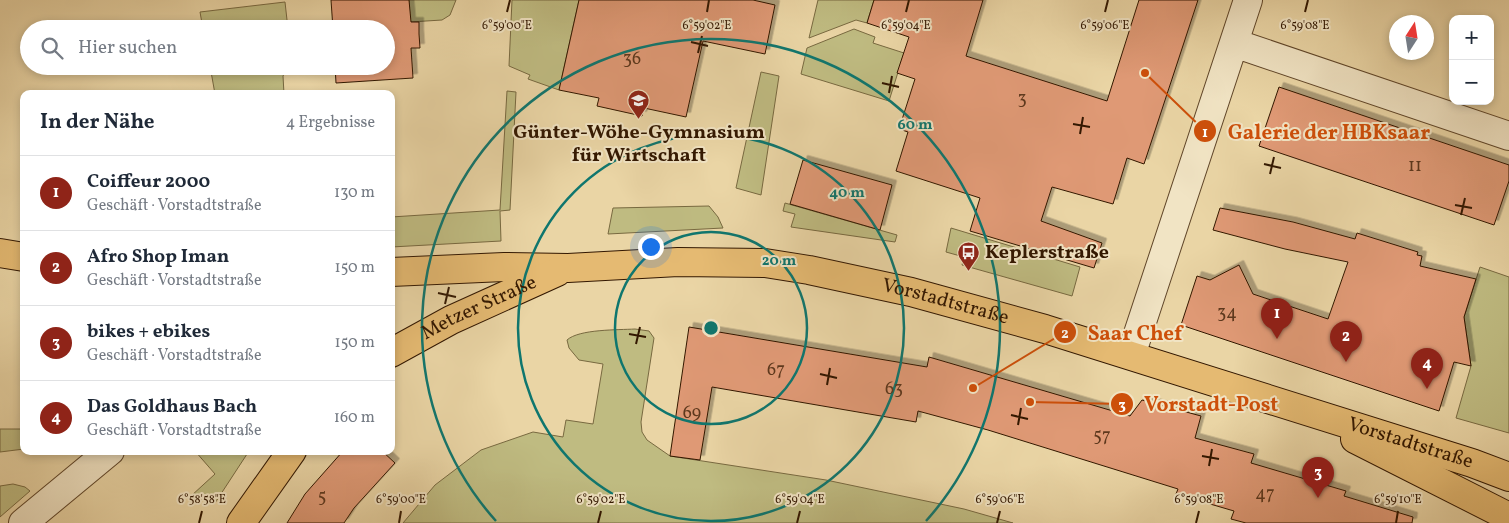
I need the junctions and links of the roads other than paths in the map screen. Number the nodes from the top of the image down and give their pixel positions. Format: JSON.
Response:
{"nodes":[{"id":1,"x":1248,"y":0,"type":"edge"},
{"id":2,"x":1234,"y":43,"type":"junction"},
{"id":3,"x":1509,"y":136,"type":"edge"},
{"id":4,"x":0,"y":253,"type":"edge"},
{"id":5,"x":20,"y":256,"type":"edge"},
{"id":6,"x":568,"y":268,"type":"junction"},
{"id":7,"x":395,"y":272,"type":"edge"},
{"id":8,"x":395,"y":351,"type":"edge"},
{"id":9,"x":1131,"y":355,"type":"junction"},
{"id":10,"x":1310,"y":413,"type":"junction"},
{"id":11,"x":105,"y":455,"type":"edge"},
{"id":12,"x":289,"y":455,"type":"edge"},
{"id":13,"x":1509,"y":476,"type":"edge"},
{"id":14,"x":1509,"y":517,"type":"edge"},
{"id":15,"x":23,"y":523,"type":"edge"},
{"id":16,"x":241,"y":523,"type":"edge"}],
"edges":[{"from":1,"to":2,"type":"street"},
{"from":2,"to":3,"type":"street"},
{"from":2,"to":9,"type":"street"},
{"from":4,"to":5,"type":"main road"},
{"from":6,"to":7,"type":"main road","name":"Vorstadtstraße"},
{"from":6,"to":8,"type":"main road","name":"Metzer Straße"},
{"from":6,"to":9,"type":"main road","name":"Vorstadtstraße"},
{"from":9,"to":10,"type":"main road","name":"Vorstadtstraße"},
{"from":10,"to":13,"type":"main road","name":"Vorstadtstraße"},
{"from":10,"to":14,"type":"main road","name":"Vorstadtstraße"},
{"from":11,"to":15,"type":"street"},
{"from":12,"to":16,"type":"main road"}]}
